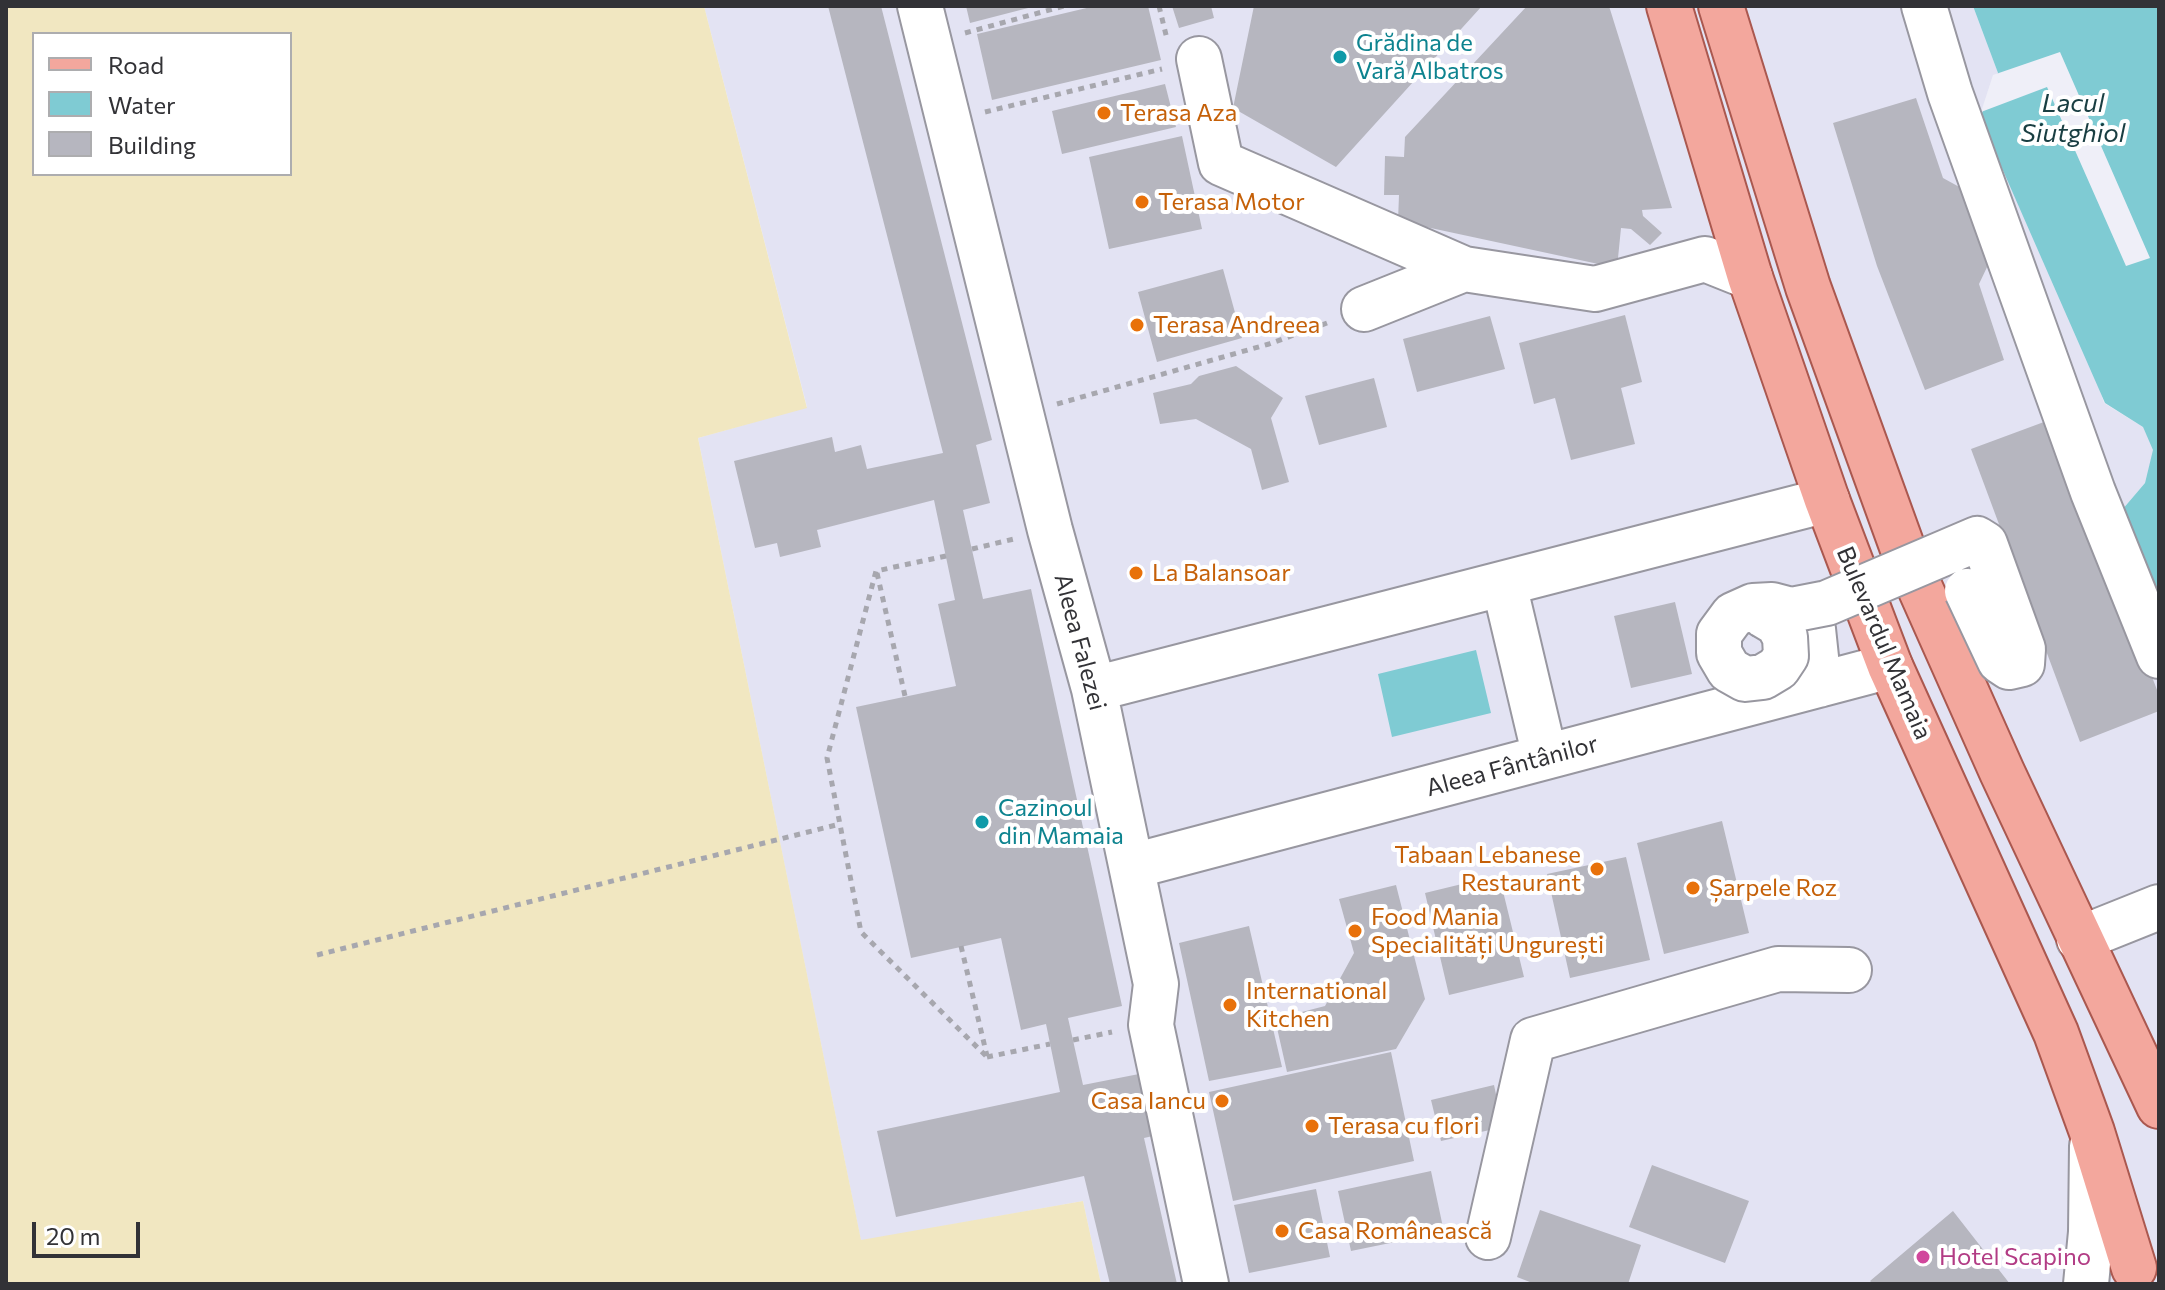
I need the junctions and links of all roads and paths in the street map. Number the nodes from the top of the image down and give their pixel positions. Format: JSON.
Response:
{"nodes":[{"id":1,"x":1064,"y":6,"type":"edge"},
{"id":2,"x":1669,"y":6,"type":"edge"},
{"id":3,"x":1721,"y":6,"type":"edge"},
{"id":4,"x":1924,"y":6,"type":"edge"},
{"id":5,"x":925,"y":24,"type":"edge"},
{"id":6,"x":1186,"y":62,"type":"joint"},
{"id":7,"x":949,"y":121,"type":"junction"},
{"id":8,"x":1729,"y":211,"type":"junction"},
{"id":9,"x":1705,"y":259,"type":"junction"},
{"id":10,"x":1464,"y":269,"type":"junction"},
{"id":11,"x":1750,"y":277,"type":"junction"},
{"id":12,"x":1364,"y":309,"type":"joint"},
{"id":13,"x":1021,"y":414,"type":"junction"},
{"id":14,"x":1827,"y":500,"type":"junction"},
{"id":15,"x":946,"y":556,"type":"dead end"},
{"id":16,"x":876,"y":571,"type":"junction"},
{"id":17,"x":1504,"y":584,"type":"junction"},
{"id":18,"x":1948,"y":599,"type":"junction"},
{"id":19,"x":2159,"y":656,"type":"edge"},
{"id":20,"x":1890,"y":666,"type":"junction"},
{"id":21,"x":1819,"y":685,"type":"junction"},
{"id":22,"x":1094,"y":689,"type":"junction"},
{"id":23,"x":905,"y":696,"type":"dead end"},
{"id":24,"x":1545,"y":757,"type":"junction"},
{"id":25,"x":840,"y":824,"type":"junction"},
{"id":26,"x":1133,"y":866,"type":"junction"},
{"id":27,"x":2159,"y":907,"type":"edge"},
{"id":28,"x":2079,"y":939,"type":"junction"},
{"id":29,"x":961,"y":946,"type":"dead end"},
{"id":30,"x":317,"y":955,"type":"dead end"},
{"id":31,"x":1849,"y":970,"type":"dead end"},
{"id":32,"x":1050,"y":1044,"type":"dead end"},
{"id":33,"x":987,"y":1057,"type":"junction"},
{"id":34,"x":2159,"y":1106,"type":"edge"},
{"id":35,"x":2092,"y":1132,"type":"junction"},
{"id":36,"x":2159,"y":1232,"type":"edge"},
{"id":37,"x":1488,"y":1237,"type":"dead end"},
{"id":38,"x":2128,"y":1279,"type":"edge"},
{"id":39,"x":1206,"y":1284,"type":"edge"},
{"id":40,"x":2086,"y":1284,"type":"edge"}],
"edges":[{"from":1,"to":5,"type":"path"},
{"from":2,"to":8,"type":"main road","name":"Bulevardul Mamaia"},
{"from":3,"to":18,"type":"main road"},
{"from":4,"to":19,"type":"street"},
{"from":5,"to":7,"type":"street","name":"Aleea Falezei"},
{"from":6,"to":7,"type":"path"},
{"from":6,"to":10,"type":"street"},
{"from":7,"to":13,"type":"street","name":"Aleea Falezei"},
{"from":8,"to":9,"type":"street"},
{"from":8,"to":11,"type":"main road","name":"Bulevardul Mamaia"},
{"from":9,"to":10,"type":"street"},
{"from":9,"to":11,"type":"street"},
{"from":10,"to":12,"type":"street"},
{"from":11,"to":14,"type":"main road","name":"Bulevardul Mamaia"},
{"from":12,"to":13,"type":"path"},
{"from":13,"to":22,"type":"street","name":"Aleea Falezei"},
{"from":14,"to":17,"type":"street"},
{"from":14,"to":20,"type":"main road","name":"Bulevardul Mamaia"},
{"from":15,"to":16,"type":"path"},
{"from":16,"to":23,"type":"path"},
{"from":16,"to":25,"type":"path"},
{"from":17,"to":22,"type":"street"},
{"from":17,"to":24,"type":"street"},
{"from":18,"to":21,"type":"street","bridge":true},
{"from":18,"to":28,"type":"main road"},
{"from":20,"to":21,"type":"street","name":"Aleea Fântânilor"},
{"from":20,"to":35,"type":"main road","name":"Bulevardul Mamaia"},
{"from":21,"to":24,"type":"street","name":"Aleea Fântânilor"},
{"from":22,"to":26,"type":"street","name":"Aleea Falezei"},
{"from":24,"to":26,"type":"street","name":"Aleea Fântânilor"},
{"from":25,"to":30,"type":"path"},
{"from":25,"to":33,"type":"path"},
{"from":26,"to":39,"type":"street","name":"Aleea Falezei"},
{"from":27,"to":28,"type":"street"},
{"from":28,"to":34,"type":"main road"},
{"from":29,"to":33,"type":"path"},
{"from":31,"to":37,"type":"street"},
{"from":32,"to":33,"type":"path"},
{"from":35,"to":38,"type":"main road","name":"Bulevardul Mamaia"},
{"from":35,"to":40,"type":"street"},
{"from":36,"to":38,"type":"main road"}]}
